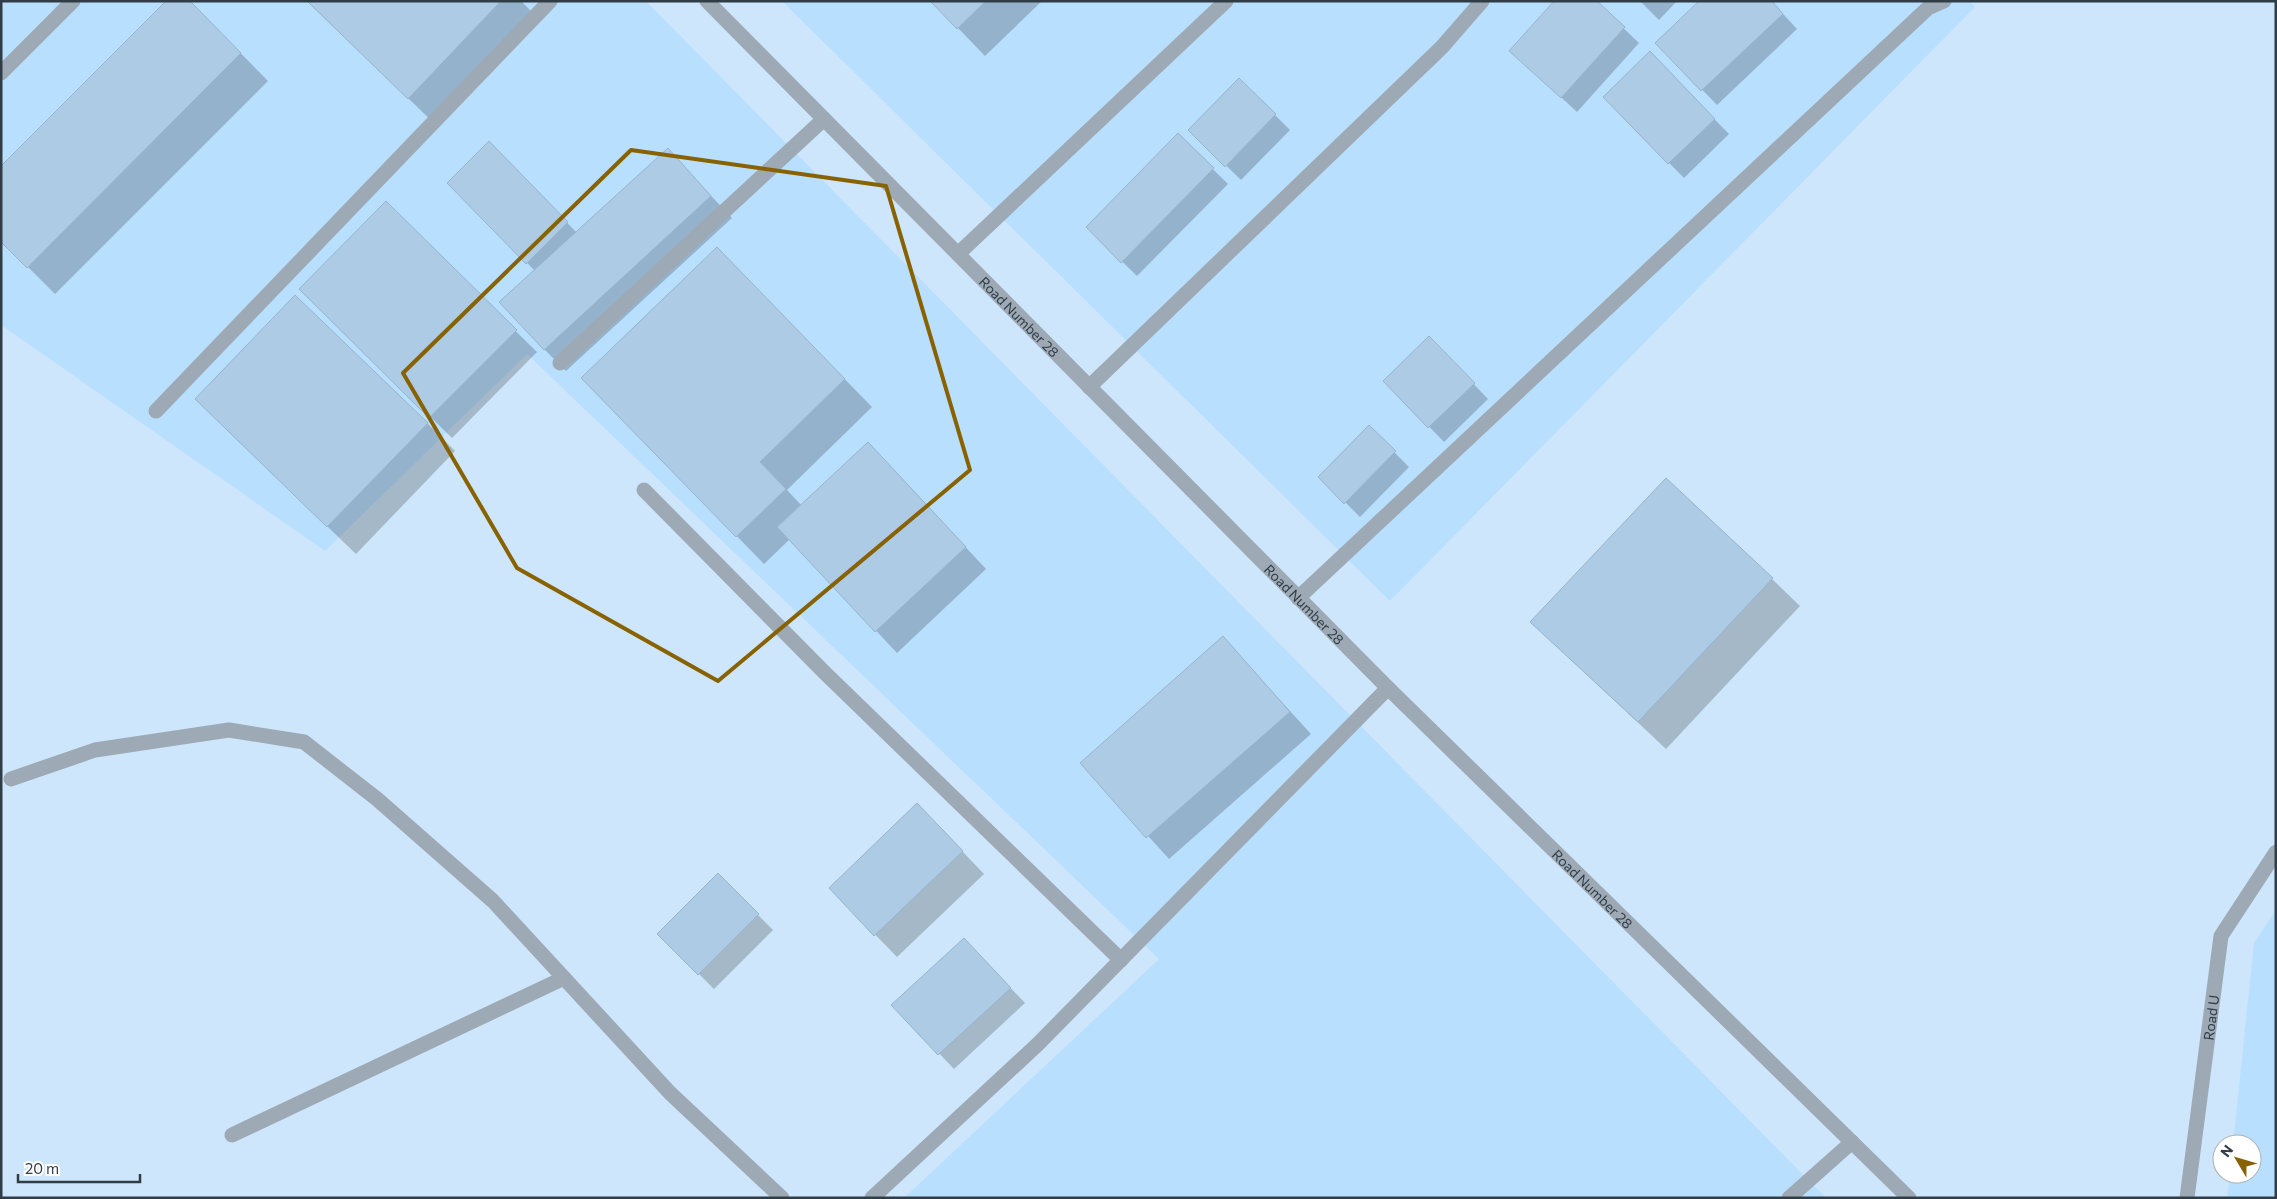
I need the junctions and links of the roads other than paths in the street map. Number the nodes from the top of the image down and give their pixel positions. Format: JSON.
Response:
{"nodes":[{"id":1,"x":73,"y":1,"type":"edge"},
{"id":2,"x":550,"y":1,"type":"edge"},
{"id":3,"x":707,"y":1,"type":"edge"},
{"id":4,"x":1226,"y":1,"type":"edge"},
{"id":5,"x":1482,"y":1,"type":"edge"},
{"id":6,"x":1944,"y":1,"type":"edge"},
{"id":7,"x":1,"y":73,"type":"edge"},
{"id":8,"x":824,"y":119,"type":"junction"},
{"id":9,"x":958,"y":254,"type":"junction"},
{"id":10,"x":560,"y":363,"type":"dead end"},
{"id":11,"x":1089,"y":387,"type":"junction"},
{"id":12,"x":156,"y":411,"type":"dead end"},
{"id":13,"x":644,"y":490,"type":"dead end"},
{"id":14,"x":1298,"y":598,"type":"junction"},
{"id":15,"x":1388,"y":688,"type":"junction"},
{"id":16,"x":12,"y":779,"type":"dead end"},
{"id":17,"x":2276,"y":852,"type":"edge"},
{"id":18,"x":1121,"y":960,"type":"junction"},
{"id":19,"x":564,"y":978,"type":"junction"},
{"id":20,"x":232,"y":1135,"type":"dead end"},
{"id":21,"x":1852,"y":1142,"type":"junction"},
{"id":22,"x":782,"y":1198,"type":"edge"},
{"id":23,"x":872,"y":1198,"type":"edge"},
{"id":24,"x":1789,"y":1198,"type":"edge"},
{"id":25,"x":1909,"y":1198,"type":"edge"},
{"id":26,"x":2187,"y":1198,"type":"edge"}],
"edges":[{"from":1,"to":7,"type":"street"},
{"from":2,"to":12,"type":"street"},
{"from":3,"to":8,"type":"street","name":"Road Number 28"},
{"from":4,"to":9,"type":"street"},
{"from":5,"to":11,"type":"street"},
{"from":6,"to":14,"type":"street"},
{"from":8,"to":9,"type":"street","name":"Road Number 28"},
{"from":8,"to":10,"type":"street"},
{"from":9,"to":11,"type":"street","name":"Road Number 28"},
{"from":11,"to":14,"type":"street","name":"Road Number 28"},
{"from":13,"to":18,"type":"street"},
{"from":14,"to":15,"type":"street","name":"Road Number 28"},
{"from":15,"to":18,"type":"street"},
{"from":15,"to":21,"type":"street","name":"Road Number 28"},
{"from":16,"to":19,"type":"street"},
{"from":17,"to":26,"type":"street","name":"Road U"},
{"from":18,"to":23,"type":"street"},
{"from":19,"to":20,"type":"street"},
{"from":19,"to":22,"type":"street"},
{"from":21,"to":24,"type":"street"},
{"from":21,"to":25,"type":"street","name":"Road Number 28"}]}
